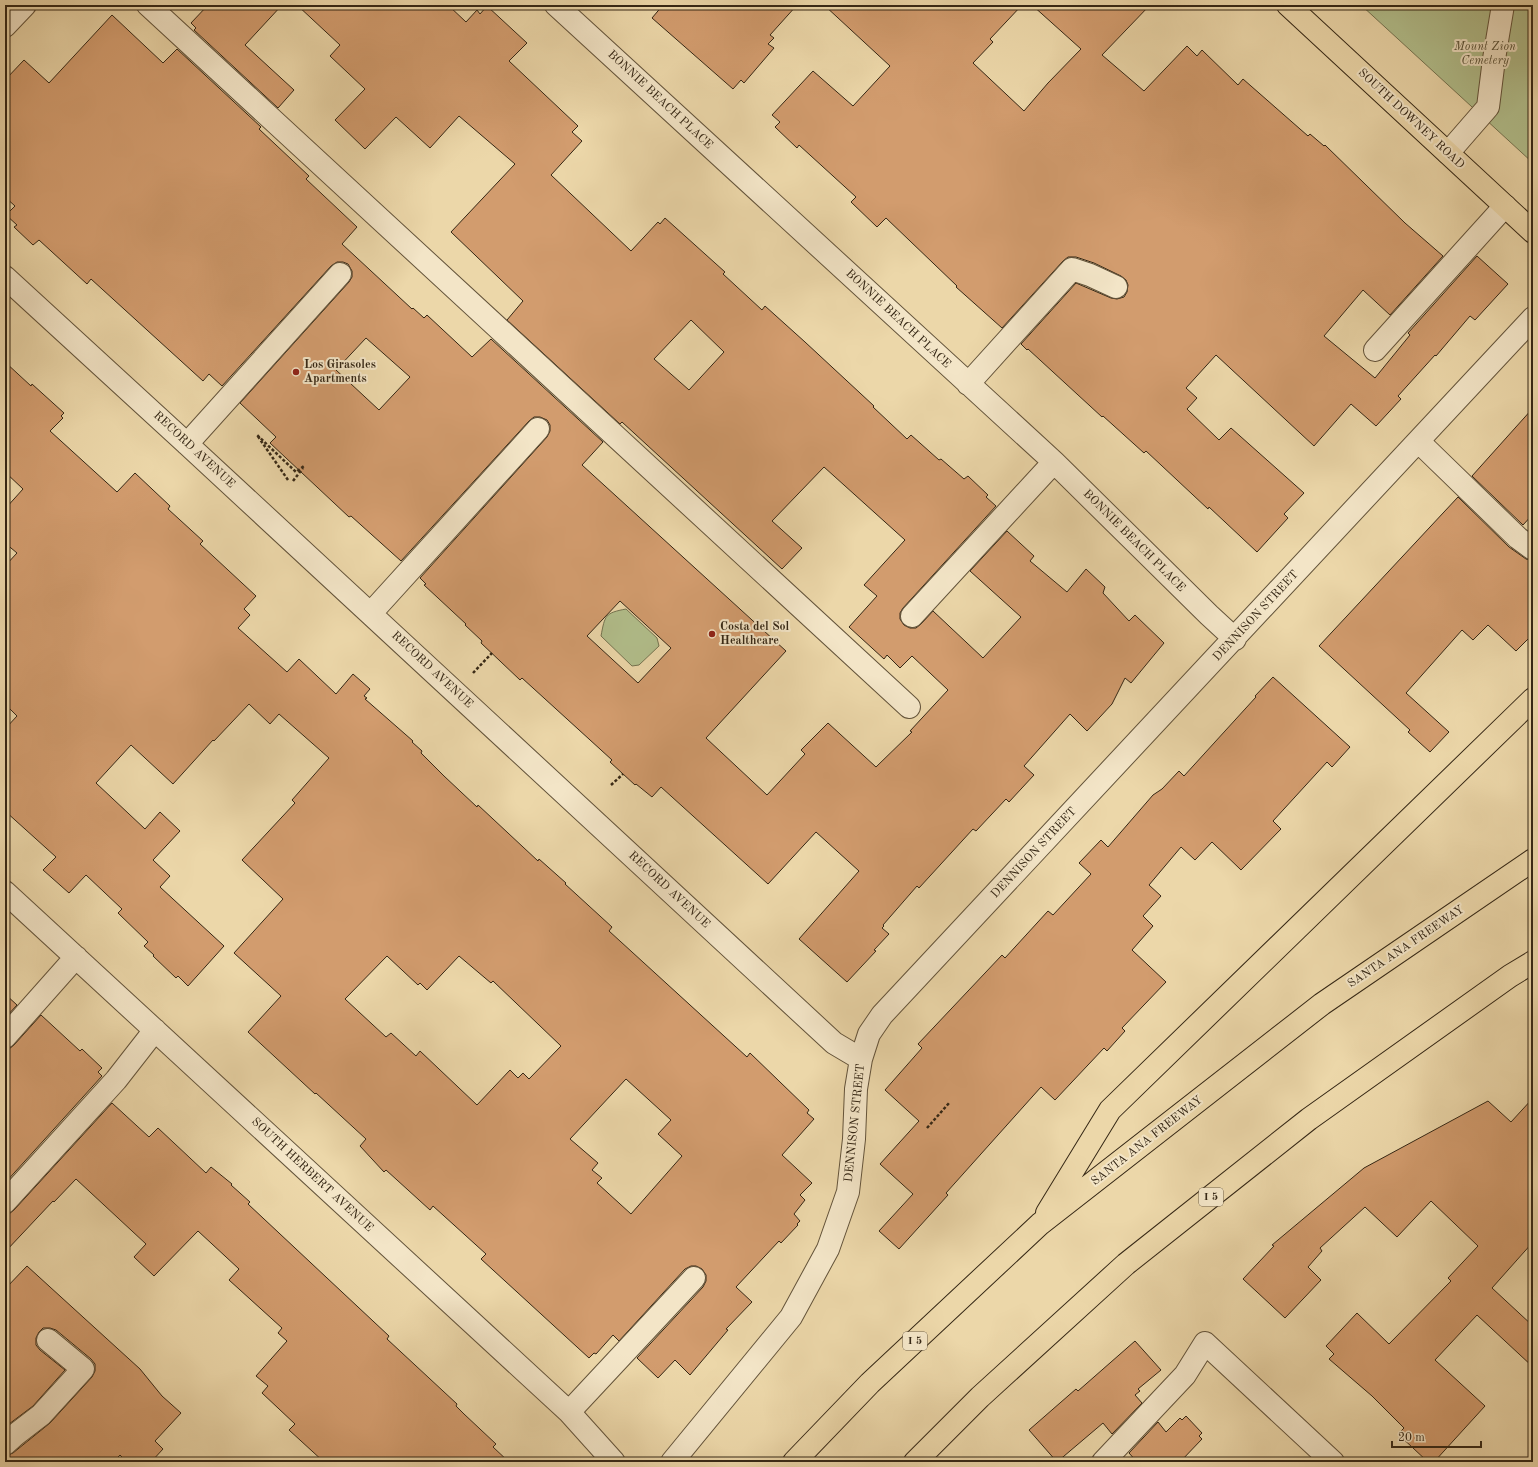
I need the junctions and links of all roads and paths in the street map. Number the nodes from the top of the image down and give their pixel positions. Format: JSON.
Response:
{"nodes":[{"id":1,"x":25,"y":5,"type":"edge"},
{"id":2,"x":148,"y":5,"type":"edge"},
{"id":3,"x":556,"y":5,"type":"edge"},
{"id":4,"x":1288,"y":5,"type":"edge"},
{"id":5,"x":1503,"y":5,"type":"edge"},
{"id":6,"x":5,"y":26,"type":"edge"},
{"id":7,"x":1448,"y":153,"type":"junction"},
{"id":8,"x":1505,"y":206,"type":"junction"},
{"id":9,"x":1533,"y":232,"type":"edge"},
{"id":10,"x":340,"y":274,"type":"dead end"},
{"id":11,"x":5,"y":277,"type":"edge"},
{"id":12,"x":1116,"y":287,"type":"dead end"},
{"id":13,"x":1533,"y":318,"type":"edge"},
{"id":14,"x":1375,"y":350,"type":"dead end"},
{"id":15,"x":968,"y":384,"type":"junction"},
{"id":16,"x":538,"y":429,"type":"dead end"},
{"id":17,"x":1419,"y":442,"type":"junction"},
{"id":18,"x":187,"y":444,"type":"junction"},
{"id":19,"x":1054,"y":462,"type":"junction"},
{"id":20,"x":288,"y":480,"type":"dead end"},
{"id":21,"x":293,"y":481,"type":"dead end"},
{"id":22,"x":1533,"y":549,"type":"edge"},
{"id":23,"x":371,"y":614,"type":"junction"},
{"id":24,"x":912,"y":616,"type":"dead end"},
{"id":25,"x":1235,"y":639,"type":"junction"},
{"id":26,"x":492,"y":653,"type":"dead end"},
{"id":27,"x":473,"y":674,"type":"dead end"},
{"id":28,"x":1533,"y":699,"type":"edge"},
{"id":29,"x":909,"y":707,"type":"dead end"},
{"id":30,"x":623,"y":774,"type":"dead end"},
{"id":31,"x":611,"y":785,"type":"dead end"},
{"id":32,"x":1533,"y":860,"type":"edge"},
{"id":33,"x":5,"y":892,"type":"edge"},
{"id":34,"x":76,"y":957,"type":"junction"},
{"id":35,"x":1533,"y":962,"type":"edge"},
{"id":36,"x":156,"y":1030,"type":"junction"},
{"id":37,"x":5,"y":1037,"type":"edge"},
{"id":38,"x":861,"y":1059,"type":"junction"},
{"id":39,"x":950,"y":1102,"type":"dead end"},
{"id":40,"x":927,"y":1128,"type":"dead end"},
{"id":41,"x":5,"y":1202,"type":"edge"},
{"id":42,"x":1040,"y":1224,"type":"junction"},
{"id":43,"x":694,"y":1278,"type":"dead end"},
{"id":44,"x":48,"y":1340,"type":"dead end"},
{"id":45,"x":569,"y":1412,"type":"junction"},
{"id":46,"x":5,"y":1444,"type":"edge"},
{"id":47,"x":614,"y":1462,"type":"edge"},
{"id":48,"x":672,"y":1462,"type":"edge"},
{"id":49,"x":794,"y":1462,"type":"edge"},
{"id":50,"x":915,"y":1462,"type":"edge"},
{"id":51,"x":1103,"y":1462,"type":"edge"},
{"id":52,"x":1334,"y":1462,"type":"edge"}],
"edges":[{"from":1,"to":6,"type":"street"},
{"from":2,"to":29,"type":"street"},
{"from":3,"to":15,"type":"street","name":"BONNIE BEACH PLACE"},
{"from":4,"to":7,"type":"main road","name":"SOUTH DOWNEY ROAD"},
{"from":5,"to":7,"type":"street"},
{"from":7,"to":8,"type":"main road","name":"SOUTH DOWNEY ROAD"},
{"from":8,"to":9,"type":"main road","name":"SOUTH DOWNEY ROAD"},
{"from":8,"to":14,"type":"street"},
{"from":10,"to":18,"type":"street"},
{"from":11,"to":18,"type":"street","name":"RECORD AVENUE"},
{"from":12,"to":15,"type":"street"},
{"from":13,"to":17,"type":"street","name":"DENNISON STREET"},
{"from":15,"to":19,"type":"street","name":"BONNIE BEACH PLACE"},
{"from":16,"to":23,"type":"street"},
{"from":17,"to":22,"type":"street"},
{"from":17,"to":25,"type":"street","name":"DENNISON STREET"},
{"from":18,"to":23,"type":"street","name":"RECORD AVENUE"},
{"from":19,"to":24,"type":"street"},
{"from":19,"to":25,"type":"street","name":"BONNIE BEACH PLACE"},
{"from":20,"to":21,"type":"path"},
{"from":23,"to":38,"type":"street","name":"RECORD AVENUE"},
{"from":25,"to":38,"type":"street","name":"DENNISON STREET"},
{"from":26,"to":27,"type":"path"},
{"from":28,"to":42,"type":"main road"},
{"from":30,"to":31,"type":"path"},
{"from":32,"to":42,"type":"main road","name":"SANTA ANA FREEWAY","number":"I 5"},
{"from":33,"to":34,"type":"street","name":"SOUTH HERBERT AVENUE"},
{"from":34,"to":36,"type":"street","name":"SOUTH HERBERT AVENUE"},
{"from":34,"to":37,"type":"street"},
{"from":35,"to":50,"type":"main road","number":"I 5"},
{"from":36,"to":41,"type":"street"},
{"from":36,"to":45,"type":"street","name":"SOUTH HERBERT AVENUE"},
{"from":38,"to":48,"type":"street","name":"DENNISON STREET"},
{"from":39,"to":40,"type":"path"},
{"from":42,"to":49,"type":"main road","name":"SANTA ANA FREEWAY","number":"I 5"},
{"from":43,"to":45,"type":"street"},
{"from":44,"to":46,"type":"street"},
{"from":45,"to":47,"type":"street","name":"SOUTH HERBERT AVENUE"},
{"from":51,"to":52,"type":"street"}]}
